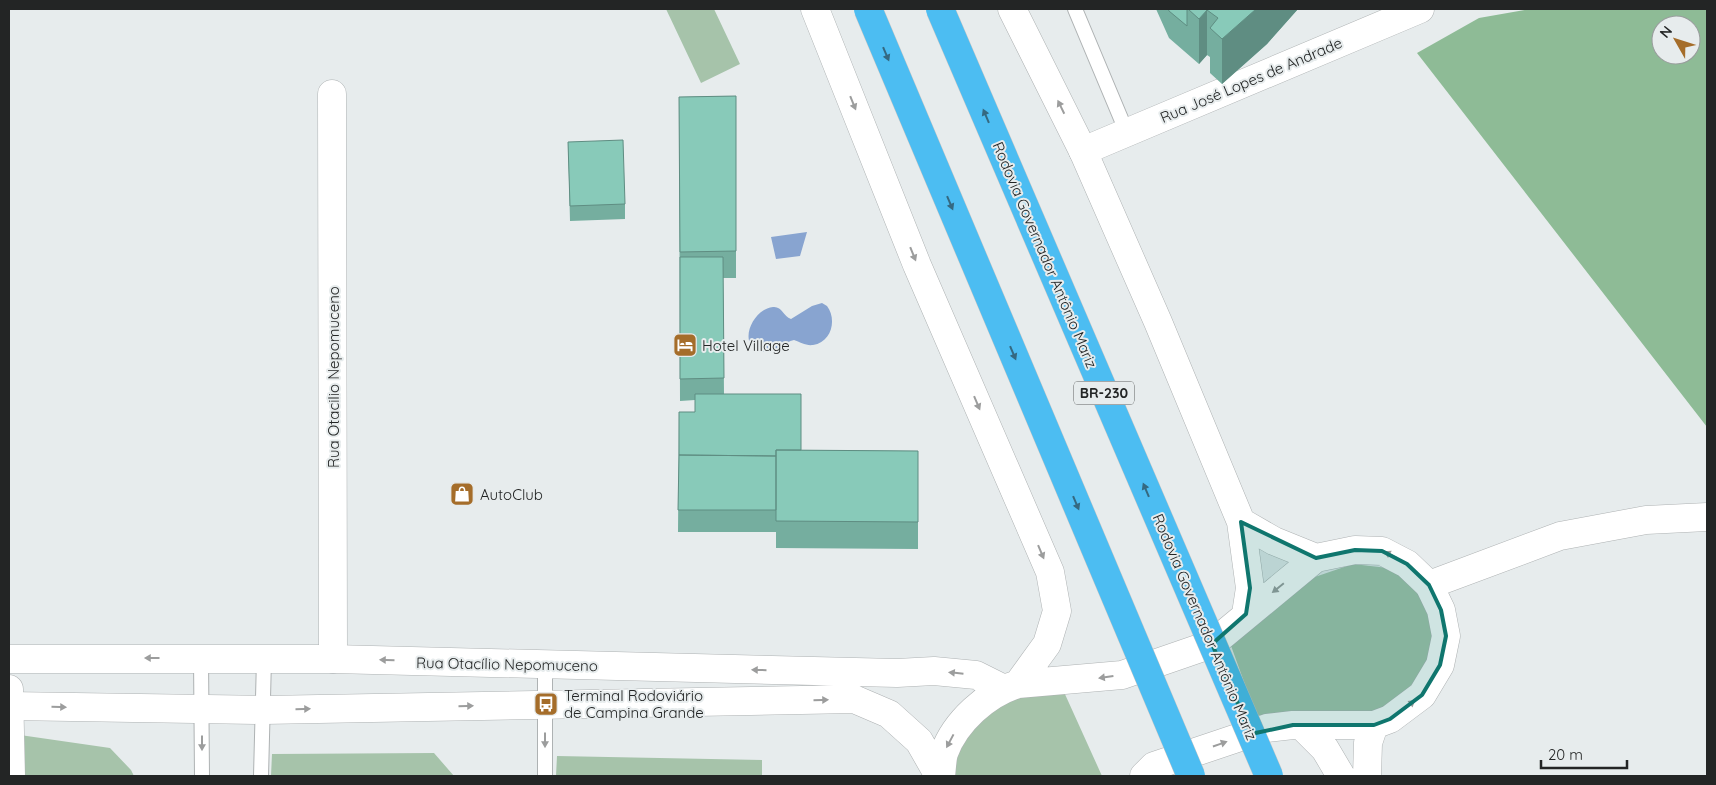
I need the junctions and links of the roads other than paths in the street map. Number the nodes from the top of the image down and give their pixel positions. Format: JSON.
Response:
{"nodes":[{"id":1,"x":815,"y":9,"type":"edge"},
{"id":2,"x":868,"y":9,"type":"edge"},
{"id":3,"x":940,"y":9,"type":"edge"},
{"id":4,"x":1012,"y":9,"type":"edge"},
{"id":5,"x":1075,"y":9,"type":"edge"},
{"id":6,"x":1420,"y":9,"type":"edge"},
{"id":7,"x":332,"y":94,"type":"dead end"},
{"id":8,"x":1127,"y":133,"type":"junction"},
{"id":9,"x":1083,"y":151,"type":"junction"},
{"id":10,"x":1707,"y":517,"type":"edge"},
{"id":11,"x":1241,"y":522,"type":"junction"},
{"id":12,"x":1316,"y":558,"type":"junction"},
{"id":13,"x":1430,"y":585,"type":"junction"},
{"id":14,"x":1246,"y":614,"type":"junction"},
{"id":15,"x":201,"y":658,"type":"junction"},
{"id":16,"x":9,"y":659,"type":"edge"},
{"id":17,"x":264,"y":659,"type":"junction"},
{"id":18,"x":333,"y":659,"type":"junction"},
{"id":19,"x":545,"y":664,"type":"junction"},
{"id":20,"x":786,"y":671,"type":"junction"},
{"id":21,"x":1010,"y":686,"type":"junction"},
{"id":22,"x":9,"y":700,"type":"edge"},
{"id":23,"x":786,"y":700,"type":"junction"},
{"id":24,"x":546,"y":704,"type":"junction"},
{"id":25,"x":202,"y":709,"type":"junction"},
{"id":26,"x":264,"y":710,"type":"junction"},
{"id":27,"x":1374,"y":724,"type":"junction"},
{"id":28,"x":1301,"y":725,"type":"junction"},
{"id":29,"x":11,"y":776,"type":"edge"},
{"id":30,"x":202,"y":776,"type":"edge"},
{"id":31,"x":261,"y":776,"type":"edge"},
{"id":32,"x":545,"y":776,"type":"edge"},
{"id":33,"x":940,"y":776,"type":"edge"},
{"id":34,"x":1144,"y":776,"type":"edge"},
{"id":35,"x":1192,"y":776,"type":"edge"},
{"id":36,"x":1269,"y":776,"type":"edge"},
{"id":37,"x":1341,"y":776,"type":"edge"},
{"id":38,"x":1368,"y":776,"type":"edge"}],
"edges":[{"from":1,"to":21,"type":"street","one_way":true},
{"from":2,"to":35,"type":"highway","one_way":true,"bridge":true},
{"from":36,"to":3,"type":"highway","name":"Rodovia Governador Antônio Mariz","number":"BR-230","one_way":true,"bridge":true},
{"from":9,"to":4,"type":"street","one_way":true},
{"from":5,"to":8,"type":"lane"},
{"from":6,"to":8,"type":"street","name":"Rua José Lopes de Andrade"},
{"from":7,"to":18,"type":"street","name":"Rua Otacilio Nepomuceno"},
{"from":8,"to":9,"type":"street","name":"Rua José Lopes de Andrade"},
{"from":9,"to":11,"type":"street"},
{"from":10,"to":13,"type":"street"},
{"from":11,"to":12,"type":"street"},
{"from":11,"to":14,"type":"street"},
{"from":13,"to":12,"type":"street","one_way":true},
{"from":12,"to":14,"type":"street","one_way":true},
{"from":27,"to":13,"type":"street","one_way":true},
{"from":14,"to":21,"type":"street","one_way":true},
{"from":15,"to":16,"type":"street","name":"Rua Otacílio Nepomuceno","one_way":true},
{"from":15,"to":17,"type":"street","name":"Rua Otacílio Nepomuceno"},
{"from":15,"to":25,"type":"lane"},
{"from":17,"to":18,"type":"street","name":"Rua Otacílio Nepomuceno"},
{"from":17,"to":26,"type":"lane"},
{"from":19,"to":18,"type":"street","name":"Rua Otacílio Nepomuceno","one_way":true},
{"from":20,"to":19,"type":"street","name":"Rua Otacílio Nepomuceno","one_way":true},
{"from":19,"to":24,"type":"lane"},
{"from":21,"to":20,"type":"street","name":"Rua Otacílio Nepomuceno","one_way":true},
{"from":20,"to":23,"type":"street"},
{"from":21,"to":33,"type":"street","one_way":true},
{"from":22,"to":25,"type":"street","one_way":true},
{"from":22,"to":29,"type":"street"},
{"from":23,"to":24,"type":"street"},
{"from":23,"to":33,"type":"street","one_way":true},
{"from":26,"to":24,"type":"street","one_way":true},
{"from":24,"to":32,"type":"lane","one_way":true},
{"from":25,"to":26,"type":"street"},
{"from":25,"to":30,"type":"lane","one_way":true},
{"from":26,"to":31,"type":"lane"},
{"from":27,"to":28,"type":"street"},
{"from":27,"to":38,"type":"street"},
{"from":34,"to":28,"type":"street","one_way":true},
{"from":28,"to":37,"type":"street"}]}
